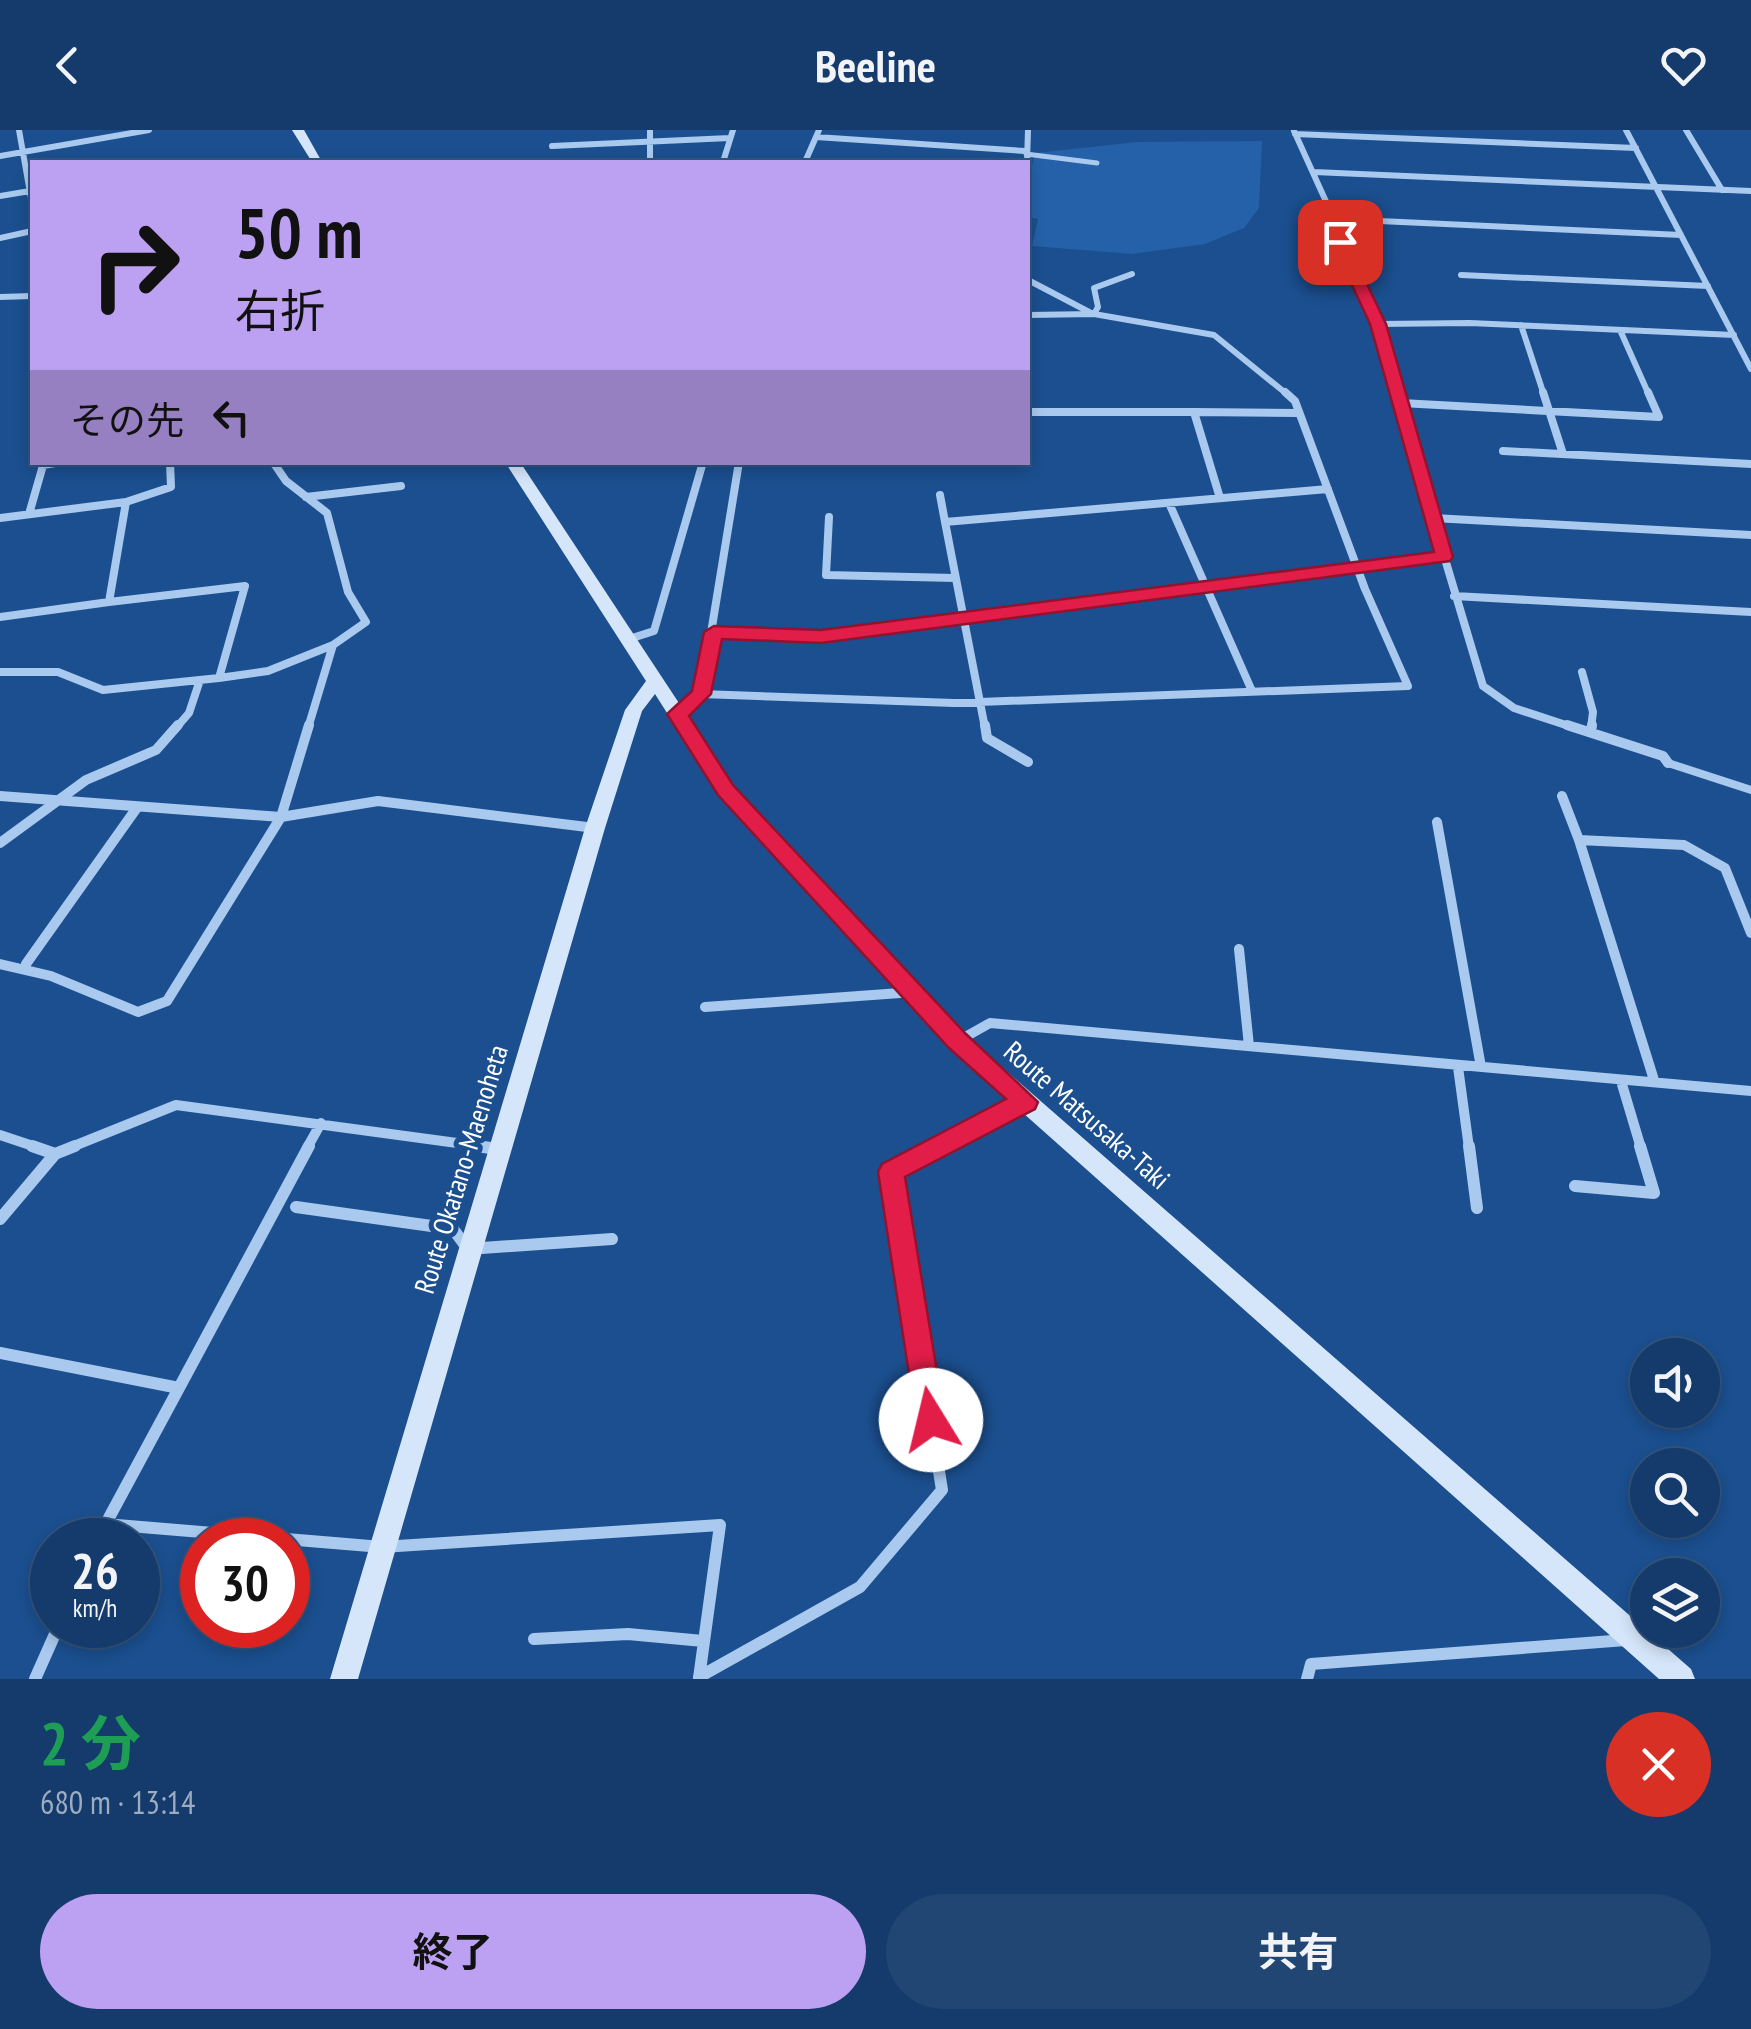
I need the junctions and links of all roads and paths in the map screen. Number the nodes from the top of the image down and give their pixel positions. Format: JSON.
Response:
{"nodes":[{"id":1,"x":19,"y":130,"type":"edge"},
{"id":2,"x":149,"y":130,"type":"edge"},
{"id":3,"x":298,"y":130,"type":"edge"},
{"id":4,"x":650,"y":130,"type":"edge"},
{"id":5,"x":733,"y":130,"type":"edge"},
{"id":6,"x":1028,"y":130,"type":"edge"},
{"id":7,"x":1626,"y":130,"type":"edge"},
{"id":8,"x":1686,"y":130,"type":"edge"},
{"id":9,"x":1294,"y":132,"type":"edge"},
{"id":10,"x":817,"y":134,"type":"edge"},
{"id":11,"x":730,"y":138,"type":"junction"},
{"id":12,"x":648,"y":140,"type":"junction"},
{"id":13,"x":552,"y":146,"type":"dead end"},
{"id":14,"x":1636,"y":148,"type":"junction"},
{"id":15,"x":21,"y":153,"type":"junction"},
{"id":16,"x":0,"y":156,"type":"edge"},
{"id":17,"x":1026,"y":156,"type":"edge"},
{"id":18,"x":317,"y":160,"type":"edge"},
{"id":19,"x":650,"y":160,"type":"edge"},
{"id":20,"x":724,"y":160,"type":"edge"},
{"id":21,"x":806,"y":160,"type":"edge"},
{"id":22,"x":1097,"y":163,"type":"dead end"},
{"id":23,"x":1314,"y":172,"type":"junction"},
{"id":24,"x":1656,"y":187,"type":"junction"},
{"id":25,"x":30,"y":190,"type":"joint"},
{"id":26,"x":1722,"y":190,"type":"junction"},
{"id":27,"x":1751,"y":191,"type":"edge"},
{"id":28,"x":0,"y":196,"type":"edge"},
{"id":29,"x":1336,"y":219,"type":"junction"},
{"id":30,"x":30,"y":231,"type":"edge"},
{"id":31,"x":1681,"y":234,"type":"junction"},
{"id":32,"x":0,"y":238,"type":"edge"},
{"id":33,"x":1340,"y":242,"type":"joint"},
{"id":34,"x":1132,"y":274,"type":"dead end"},
{"id":35,"x":1460,"y":275,"type":"dead end"},
{"id":36,"x":1030,"y":281,"type":"edge"},
{"id":37,"x":1708,"y":286,"type":"junction"},
{"id":38,"x":30,"y":296,"type":"edge"},
{"id":39,"x":0,"y":297,"type":"edge"},
{"id":40,"x":1094,"y":314,"type":"junction"},
{"id":41,"x":1030,"y":315,"type":"edge"},
{"id":42,"x":1376,"y":320,"type":"junction"},
{"id":43,"x":1521,"y":325,"type":"junction"},
{"id":44,"x":1620,"y":330,"type":"junction"},
{"id":45,"x":1734,"y":335,"type":"junction"},
{"id":46,"x":1739,"y":346,"type":"junction"},
{"id":47,"x":1751,"y":347,"type":"edge"},
{"id":48,"x":1751,"y":369,"type":"edge"},
{"id":49,"x":1400,"y":404,"type":"junction"},
{"id":50,"x":1549,"y":411,"type":"junction"},
{"id":51,"x":1030,"y":412,"type":"edge"},
{"id":52,"x":1194,"y":412,"type":"junction"},
{"id":53,"x":1298,"y":413,"type":"junction"},
{"id":54,"x":1503,"y":451,"type":"dead end"},
{"id":55,"x":1562,"y":454,"type":"junction"},
{"id":56,"x":1751,"y":464,"type":"edge"},
{"id":57,"x":43,"y":465,"type":"edge"},
{"id":58,"x":170,"y":465,"type":"edge"},
{"id":59,"x":276,"y":465,"type":"edge"},
{"id":60,"x":514,"y":465,"type":"edge"},
{"id":61,"x":702,"y":465,"type":"edge"},
{"id":62,"x":739,"y":465,"type":"edge"},
{"id":63,"x":401,"y":486,"type":"dead end"},
{"id":64,"x":1328,"y":489,"type":"junction"},
{"id":65,"x":940,"y":495,"type":"dead end"},
{"id":66,"x":306,"y":497,"type":"junction"},
{"id":67,"x":1220,"y":498,"type":"junction"},
{"id":68,"x":126,"y":502,"type":"junction"},
{"id":69,"x":1169,"y":503,"type":"junction"},
{"id":70,"x":29,"y":514,"type":"junction"},
{"id":71,"x":829,"y":517,"type":"dead end"},
{"id":72,"x":0,"y":518,"type":"edge"},
{"id":73,"x":1432,"y":518,"type":"junction"},
{"id":74,"x":944,"y":522,"type":"junction"},
{"id":75,"x":1751,"y":535,"type":"edge"},
{"id":76,"x":1444,"y":557,"type":"junction"},
{"id":77,"x":1359,"y":568,"type":"junction"},
{"id":78,"x":955,"y":578,"type":"junction"},
{"id":79,"x":1206,"y":588,"type":"junction"},
{"id":80,"x":1454,"y":596,"type":"junction"},
{"id":81,"x":109,"y":602,"type":"junction"},
{"id":82,"x":1751,"y":612,"type":"edge"},
{"id":83,"x":0,"y":617,"type":"edge"},
{"id":84,"x":964,"y":620,"type":"junction"},
{"id":85,"x":714,"y":632,"type":"junction"},
{"id":86,"x":625,"y":640,"type":"junction"},
{"id":87,"x":333,"y":645,"type":"junction"},
{"id":88,"x":0,"y":672,"type":"edge"},
{"id":89,"x":1582,"y":672,"type":"dead end"},
{"id":90,"x":219,"y":678,"type":"junction"},
{"id":91,"x":200,"y":680,"type":"junction"},
{"id":92,"x":653,"y":684,"type":"junction"},
{"id":93,"x":1252,"y":691,"type":"junction"},
{"id":94,"x":701,"y":694,"type":"junction"},
{"id":95,"x":980,"y":702,"type":"junction"},
{"id":96,"x":677,"y":714,"type":"junction"},
{"id":97,"x":1591,"y":732,"type":"junction"},
{"id":98,"x":1028,"y":762,"type":"dead end"},
{"id":99,"x":1668,"y":763,"type":"joint"},
{"id":100,"x":1751,"y":790,"type":"edge"},
{"id":101,"x":0,"y":796,"type":"edge"},
{"id":102,"x":1562,"y":796,"type":"dead end"},
{"id":103,"x":59,"y":800,"type":"junction"},
{"id":104,"x":136,"y":809,"type":"junction"},
{"id":105,"x":281,"y":817,"type":"junction"},
{"id":106,"x":1437,"y":822,"type":"dead end"},
{"id":107,"x":595,"y":828,"type":"junction"},
{"id":108,"x":1579,"y":840,"type":"junction"},
{"id":109,"x":0,"y":843,"type":"edge"},
{"id":110,"x":1751,"y":933,"type":"edge"},
{"id":111,"x":1239,"y":949,"type":"dead end"},
{"id":112,"x":0,"y":964,"type":"edge"},
{"id":113,"x":26,"y":964,"type":"junction"},
{"id":114,"x":914,"y":992,"type":"junction"},
{"id":115,"x":705,"y":1007,"type":"dead end"},
{"id":116,"x":957,"y":1041,"type":"junction"},
{"id":117,"x":1248,"y":1046,"type":"junction"},
{"id":118,"x":1458,"y":1068,"type":"junction"},
{"id":119,"x":1481,"y":1068,"type":"junction"},
{"id":120,"x":1654,"y":1080,"type":"junction"},
{"id":121,"x":1621,"y":1081,"type":"junction"},
{"id":122,"x":1751,"y":1091,"type":"edge"},
{"id":123,"x":1026,"y":1102,"type":"junction"},
{"id":124,"x":321,"y":1123,"type":"junction"},
{"id":125,"x":0,"y":1135,"type":"edge"},
{"id":126,"x":498,"y":1148,"type":"junction"},
{"id":127,"x":55,"y":1154,"type":"junction"},
{"id":128,"x":1575,"y":1186,"type":"dead end"},
{"id":129,"x":296,"y":1207,"type":"dead end"},
{"id":130,"x":1478,"y":1208,"type":"dead end"},
{"id":131,"x":0,"y":1219,"type":"edge"},
{"id":132,"x":612,"y":1239,"type":"dead end"},
{"id":133,"x":468,"y":1249,"type":"junction"},
{"id":134,"x":0,"y":1352,"type":"edge"},
{"id":135,"x":180,"y":1388,"type":"junction"},
{"id":136,"x":108,"y":1518,"type":"edge"},
{"id":137,"x":160,"y":1529,"type":"edge"},
{"id":138,"x":382,"y":1548,"type":"junction"},
{"id":139,"x":1630,"y":1632,"type":"edge"},
{"id":140,"x":534,"y":1639,"type":"dead end"},
{"id":141,"x":1630,"y":1640,"type":"edge"},
{"id":142,"x":703,"y":1641,"type":"junction"},
{"id":143,"x":49,"y":1648,"type":"edge"},
{"id":144,"x":1648,"y":1648,"type":"edge"},
{"id":145,"x":699,"y":1678,"type":"edge"},
{"id":146,"x":35,"y":1679,"type":"edge"},
{"id":147,"x":344,"y":1679,"type":"edge"},
{"id":148,"x":1307,"y":1679,"type":"edge"},
{"id":149,"x":1681,"y":1679,"type":"edge"}],
"edges":[{"from":1,"to":15,"type":"street"},
{"from":2,"to":15,"type":"street"},
{"from":3,"to":18,"type":"main road"},
{"from":4,"to":12,"type":"street"},
{"from":5,"to":11,"type":"street"},
{"from":6,"to":17,"type":"street"},
{"from":7,"to":14,"type":"street"},
{"from":8,"to":26,"type":"street"},
{"from":9,"to":14,"type":"street"},
{"from":9,"to":23,"type":"street"},
{"from":10,"to":17,"type":"street"},
{"from":10,"to":21,"type":"street"},
{"from":11,"to":12,"type":"street"},
{"from":11,"to":20,"type":"street"},
{"from":12,"to":13,"type":"street"},
{"from":12,"to":19,"type":"street"},
{"from":14,"to":24,"type":"street"},
{"from":15,"to":16,"type":"street"},
{"from":15,"to":25,"type":"street"},
{"from":17,"to":22,"type":"lane"},
{"from":23,"to":24,"type":"street"},
{"from":23,"to":29,"type":"street"},
{"from":24,"to":26,"type":"street"},
{"from":24,"to":31,"type":"street"},
{"from":25,"to":28,"type":"street"},
{"from":26,"to":27,"type":"street"},
{"from":29,"to":31,"type":"street"},
{"from":29,"to":33,"type":"street"},
{"from":30,"to":32,"type":"street"},
{"from":31,"to":37,"type":"street"},
{"from":33,"to":42,"type":"lane"},
{"from":34,"to":40,"type":"street"},
{"from":35,"to":37,"type":"street"},
{"from":36,"to":40,"type":"street"},
{"from":37,"to":45,"type":"street"},
{"from":38,"to":39,"type":"street"},
{"from":40,"to":41,"type":"street"},
{"from":40,"to":53,"type":"street"},
{"from":42,"to":43,"type":"street"},
{"from":42,"to":49,"type":"street"},
{"from":43,"to":44,"type":"street"},
{"from":43,"to":50,"type":"street"},
{"from":44,"to":45,"type":"street"},
{"from":44,"to":50,"type":"street"},
{"from":45,"to":46,"type":"street"},
{"from":46,"to":47,"type":"street"},
{"from":46,"to":48,"type":"street"},
{"from":49,"to":50,"type":"street"},
{"from":49,"to":73,"type":"street"},
{"from":50,"to":55,"type":"street"},
{"from":51,"to":52,"type":"street"},
{"from":52,"to":53,"type":"street"},
{"from":52,"to":67,"type":"street"},
{"from":53,"to":64,"type":"street"},
{"from":54,"to":55,"type":"street"},
{"from":55,"to":56,"type":"street"},
{"from":57,"to":70,"type":"street"},
{"from":58,"to":68,"type":"street"},
{"from":59,"to":66,"type":"street"},
{"from":60,"to":86,"type":"main road","name":"Route Matsusaka-Taki"},
{"from":61,"to":86,"type":"street"},
{"from":62,"to":85,"type":"street"},
{"from":63,"to":66,"type":"street"},
{"from":64,"to":67,"type":"street"},
{"from":64,"to":77,"type":"street"},
{"from":65,"to":74,"type":"street"},
{"from":66,"to":87,"type":"street"},
{"from":67,"to":69,"type":"street"},
{"from":68,"to":70,"type":"street"},
{"from":68,"to":81,"type":"street"},
{"from":69,"to":74,"type":"street"},
{"from":69,"to":79,"type":"street"},
{"from":70,"to":72,"type":"street"},
{"from":71,"to":78,"type":"street"},
{"from":73,"to":75,"type":"street"},
{"from":73,"to":76,"type":"street"},
{"from":74,"to":78,"type":"street"},
{"from":76,"to":77,"type":"street"},
{"from":76,"to":80,"type":"street"},
{"from":77,"to":79,"type":"street"},
{"from":77,"to":93,"type":"street"},
{"from":78,"to":84,"type":"street"},
{"from":79,"to":84,"type":"street"},
{"from":79,"to":93,"type":"street"},
{"from":80,"to":82,"type":"street"},
{"from":80,"to":97,"type":"street"},
{"from":81,"to":83,"type":"street"},
{"from":81,"to":90,"type":"street"},
{"from":84,"to":85,"type":"street"},
{"from":84,"to":95,"type":"street"},
{"from":85,"to":94,"type":"street"},
{"from":86,"to":92,"type":"main road","name":"Route Matsusaka-Taki"},
{"from":87,"to":90,"type":"street"},
{"from":87,"to":105,"type":"street"},
{"from":88,"to":91,"type":"street"},
{"from":89,"to":97,"type":"street"},
{"from":90,"to":91,"type":"street"},
{"from":91,"to":103,"type":"street"},
{"from":92,"to":96,"type":"main road","name":"Route Matsusaka-Taki"},
{"from":92,"to":107,"type":"main road","name":"Route Okatano-Maenoheta"},
{"from":93,"to":95,"type":"street"},
{"from":94,"to":95,"type":"street"},
{"from":94,"to":96,"type":"street"},
{"from":95,"to":98,"type":"street"},
{"from":96,"to":114,"type":"main road","name":"Route Matsusaka-Taki"},
{"from":97,"to":99,"type":"street"},
{"from":99,"to":100,"type":"lane"},
{"from":101,"to":103,"type":"street"},
{"from":102,"to":108,"type":"street"},
{"from":103,"to":104,"type":"street"},
{"from":103,"to":109,"type":"street"},
{"from":104,"to":105,"type":"street"},
{"from":104,"to":113,"type":"street"},
{"from":105,"to":107,"type":"street"},
{"from":105,"to":113,"type":"street"},
{"from":106,"to":119,"type":"street"},
{"from":107,"to":126,"type":"main road","name":"Route Okatano-Maenoheta"},
{"from":108,"to":110,"type":"street"},
{"from":108,"to":120,"type":"street"},
{"from":111,"to":117,"type":"street"},
{"from":112,"to":113,"type":"street"},
{"from":114,"to":115,"type":"street"},
{"from":114,"to":116,"type":"main road","name":"Route Matsusaka-Taki"},
{"from":116,"to":117,"type":"street"},
{"from":116,"to":123,"type":"main road","name":"Route Matsusaka-Taki"},
{"from":117,"to":118,"type":"street"},
{"from":118,"to":119,"type":"street"},
{"from":118,"to":130,"type":"street"},
{"from":119,"to":121,"type":"street"},
{"from":120,"to":121,"type":"street"},
{"from":120,"to":122,"type":"street"},
{"from":121,"to":128,"type":"street"},
{"from":123,"to":139,"type":"main road","name":"Route Matsusaka-Taki"},
{"from":123,"to":145,"type":"street"},
{"from":124,"to":126,"type":"street"},
{"from":124,"to":127,"type":"street"},
{"from":124,"to":135,"type":"street"},
{"from":125,"to":127,"type":"street"},
{"from":126,"to":133,"type":"main road","name":"Route Okatano-Maenoheta"},
{"from":127,"to":131,"type":"street"},
{"from":129,"to":133,"type":"street"},
{"from":132,"to":133,"type":"street"},
{"from":133,"to":138,"type":"main road","name":"Route Okatano-Maenoheta"},
{"from":134,"to":135,"type":"street"},
{"from":135,"to":136,"type":"street"},
{"from":137,"to":138,"type":"street"},
{"from":138,"to":142,"type":"street"},
{"from":138,"to":147,"type":"main road","name":"Route Okatano-Maenoheta"},
{"from":140,"to":142,"type":"street"},
{"from":141,"to":148,"type":"street"},
{"from":142,"to":145,"type":"street"},
{"from":143,"to":146,"type":"street"},
{"from":144,"to":149,"type":"main road","name":"Route Matsusaka-Taki"}]}
